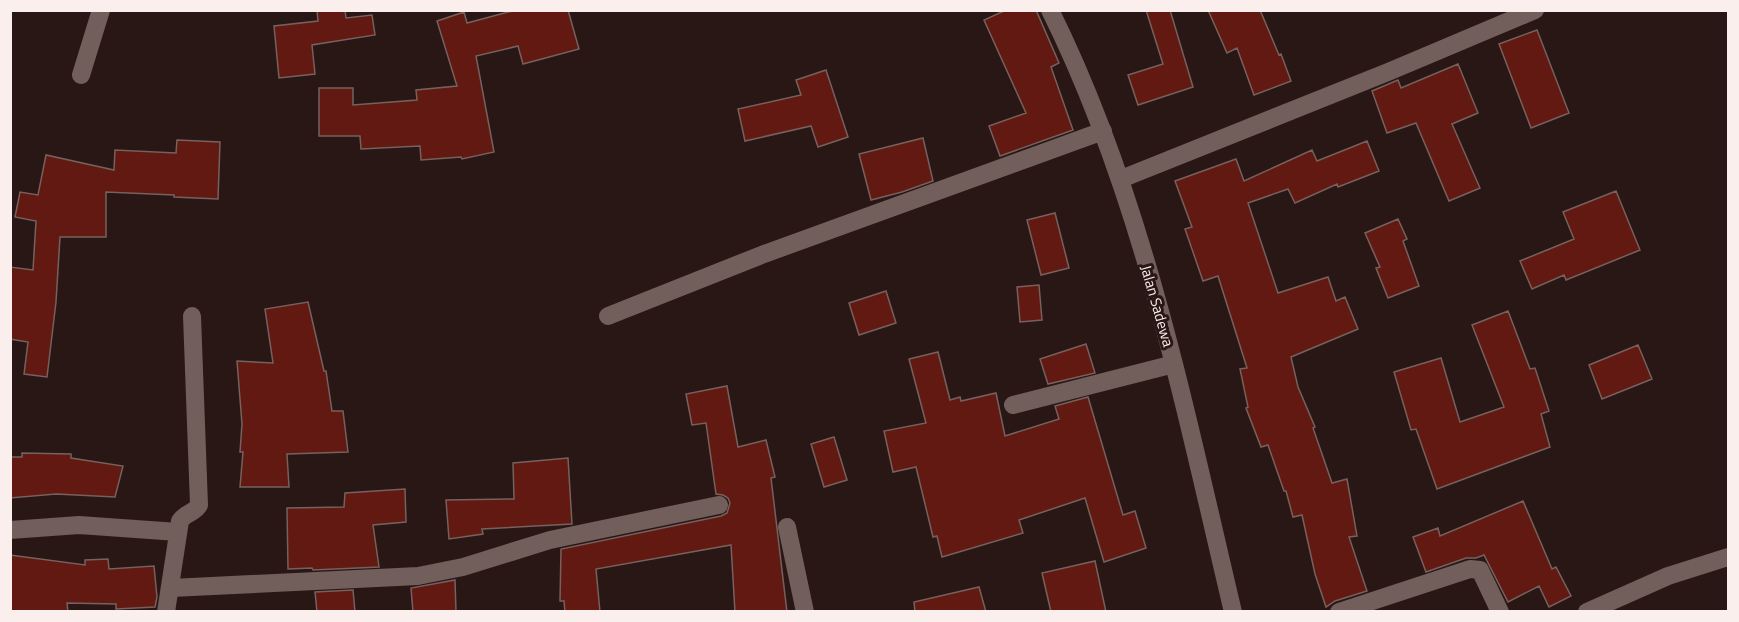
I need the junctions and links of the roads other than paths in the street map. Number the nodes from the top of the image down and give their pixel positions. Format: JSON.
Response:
{"nodes":[{"id":1,"x":101,"y":10,"type":"edge"},
{"id":2,"x":1050,"y":10,"type":"edge"},
{"id":3,"x":1535,"y":10,"type":"edge"},
{"id":4,"x":81,"y":75,"type":"dead end"},
{"id":5,"x":1103,"y":131,"type":"junction"},
{"id":6,"x":1121,"y":178,"type":"junction"},
{"id":7,"x":192,"y":316,"type":"dead end"},
{"id":8,"x":608,"y":316,"type":"dead end"},
{"id":9,"x":1174,"y":364,"type":"junction"},
{"id":10,"x":1013,"y":405,"type":"dead end"},
{"id":11,"x":719,"y":505,"type":"dead end"},
{"id":12,"x":787,"y":527,"type":"dead end"},
{"id":13,"x":10,"y":530,"type":"edge"},
{"id":14,"x":178,"y":532,"type":"junction"},
{"id":15,"x":1728,"y":556,"type":"edge"},
{"id":16,"x":171,"y":588,"type":"junction"},
{"id":17,"x":166,"y":612,"type":"edge"},
{"id":18,"x":805,"y":612,"type":"edge"},
{"id":19,"x":1233,"y":612,"type":"edge"},
{"id":20,"x":1339,"y":612,"type":"edge"},
{"id":21,"x":1500,"y":612,"type":"edge"},
{"id":22,"x":1587,"y":612,"type":"edge"}],
"edges":[{"from":1,"to":4,"type":"street"},
{"from":2,"to":5,"type":"street","name":"Jalan Sadewa"},
{"from":3,"to":6,"type":"street"},
{"from":5,"to":6,"type":"street","name":"Jalan Sadewa"},
{"from":5,"to":8,"type":"street"},
{"from":6,"to":9,"type":"street","name":"Jalan Sadewa"},
{"from":7,"to":14,"type":"street"},
{"from":9,"to":10,"type":"street"},
{"from":9,"to":19,"type":"street","name":"Jalan Sadewa"},
{"from":11,"to":16,"type":"street"},
{"from":12,"to":18,"type":"street"},
{"from":13,"to":14,"type":"street"},
{"from":14,"to":16,"type":"street"},
{"from":15,"to":22,"type":"street"},
{"from":16,"to":17,"type":"street"},
{"from":20,"to":21,"type":"street"}]}
